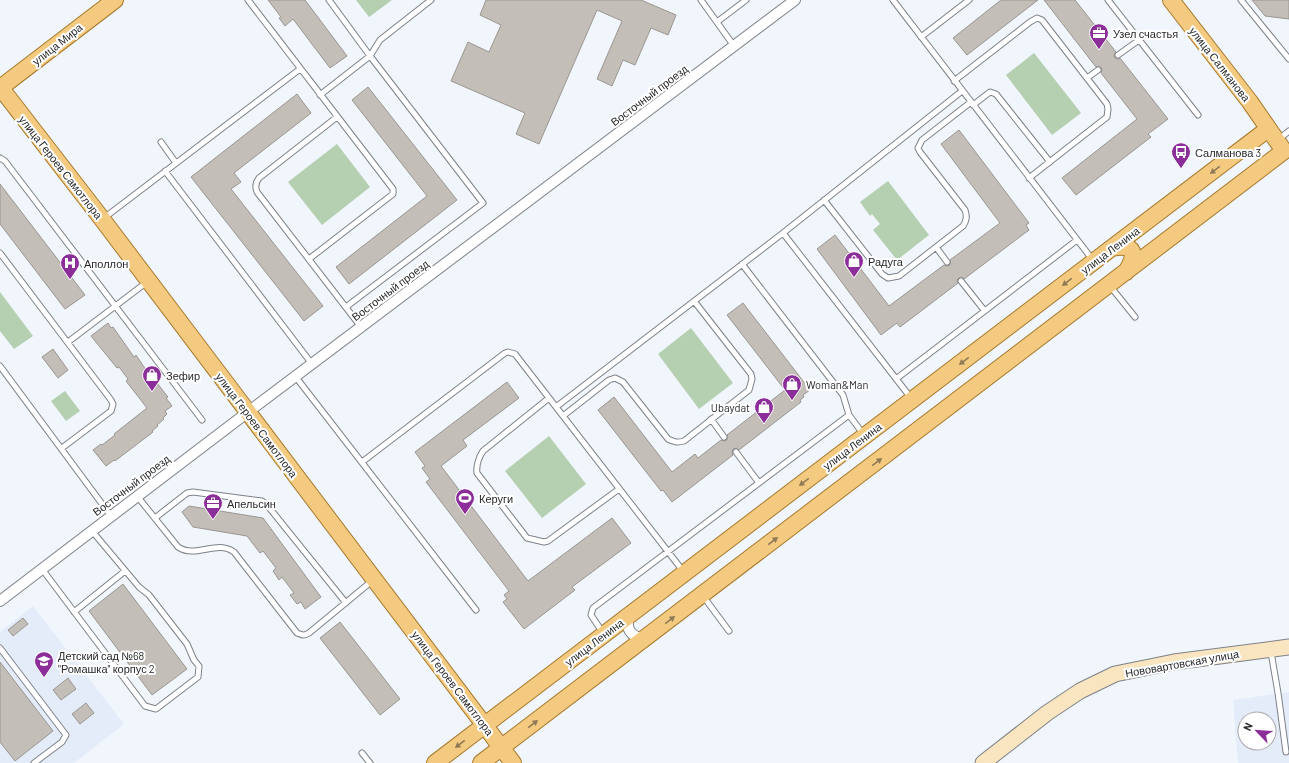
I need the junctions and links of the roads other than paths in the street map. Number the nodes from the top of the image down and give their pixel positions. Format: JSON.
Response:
{"nodes":[{"id":1,"x":115,"y":0,"type":"edge"},
{"id":2,"x":248,"y":0,"type":"edge"},
{"id":3,"x":329,"y":0,"type":"edge"},
{"id":4,"x":431,"y":0,"type":"edge"},
{"id":5,"x":701,"y":0,"type":"edge"},
{"id":6,"x":746,"y":0,"type":"edge"},
{"id":7,"x":795,"y":0,"type":"edge"},
{"id":8,"x":893,"y":0,"type":"edge"},
{"id":9,"x":969,"y":0,"type":"edge"},
{"id":10,"x":1108,"y":0,"type":"edge"},
{"id":11,"x":1171,"y":0,"type":"edge"},
{"id":12,"x":1241,"y":0,"type":"edge"},
{"id":13,"x":717,"y":22,"type":"junction"},
{"id":14,"x":921,"y":37,"type":"junction"},
{"id":15,"x":1139,"y":40,"type":"junction"},
{"id":16,"x":734,"y":46,"type":"junction"},
{"id":17,"x":1118,"y":55,"type":"dead end"},
{"id":18,"x":370,"y":56,"type":"junction"},
{"id":19,"x":1289,"y":59,"type":"edge"},
{"id":20,"x":300,"y":69,"type":"junction"},
{"id":21,"x":1098,"y":70,"type":"dead end"},
{"id":22,"x":1087,"y":78,"type":"junction"},
{"id":23,"x":954,"y":81,"type":"junction"},
{"id":24,"x":0,"y":88,"type":"edge"},
{"id":25,"x":962,"y":91,"type":"junction"},
{"id":26,"x":320,"y":95,"type":"junction"},
{"id":27,"x":972,"y":103,"type":"junction"},
{"id":28,"x":1198,"y":115,"type":"dead end"},
{"id":29,"x":337,"y":117,"type":"junction"},
{"id":30,"x":161,"y":142,"type":"dead end"},
{"id":31,"x":1281,"y":142,"type":"edge"},
{"id":32,"x":0,"y":158,"type":"edge"},
{"id":33,"x":176,"y":162,"type":"junction"},
{"id":34,"x":1050,"y":162,"type":"junction"},
{"id":35,"x":165,"y":172,"type":"junction"},
{"id":36,"x":1029,"y":178,"type":"junction"},
{"id":37,"x":824,"y":200,"type":"junction"},
{"id":38,"x":102,"y":219,"type":"junction"},
{"id":39,"x":783,"y":233,"type":"junction"},
{"id":40,"x":1077,"y":240,"type":"junction"},
{"id":41,"x":936,"y":247,"type":"junction"},
{"id":42,"x":1112,"y":248,"type":"junction"},
{"id":43,"x":0,"y":253,"type":"edge"},
{"id":44,"x":309,"y":259,"type":"junction"},
{"id":45,"x":947,"y":262,"type":"dead end"},
{"id":46,"x":1094,"y":262,"type":"junction"},
{"id":47,"x":742,"y":264,"type":"junction"},
{"id":48,"x":1126,"y":272,"type":"junction"},
{"id":49,"x":148,"y":281,"type":"junction"},
{"id":50,"x":961,"y":281,"type":"dead end"},
{"id":51,"x":1109,"y":285,"type":"junction"},
{"id":52,"x":694,"y":301,"type":"junction"},
{"id":53,"x":115,"y":306,"type":"junction"},
{"id":54,"x":346,"y":307,"type":"junction"},
{"id":55,"x":984,"y":310,"type":"junction"},
{"id":56,"x":1135,"y":317,"type":"dead end"},
{"id":57,"x":361,"y":327,"type":"junction"},
{"id":58,"x":68,"y":342,"type":"junction"},
{"id":59,"x":312,"y":364,"type":"junction"},
{"id":60,"x":0,"y":366,"type":"edge"},
{"id":61,"x":296,"y":376,"type":"junction"},
{"id":62,"x":896,"y":379,"type":"junction"},
{"id":63,"x":549,"y":398,"type":"junction"},
{"id":64,"x":913,"y":400,"type":"junction"},
{"id":65,"x":556,"y":407,"type":"junction"},
{"id":66,"x":248,"y":412,"type":"junction"},
{"id":67,"x":849,"y":415,"type":"junction"},
{"id":68,"x":563,"y":416,"type":"junction"},
{"id":69,"x":711,"y":419,"type":"junction"},
{"id":70,"x":202,"y":420,"type":"dead end"},
{"id":71,"x":865,"y":436,"type":"junction"},
{"id":72,"x":724,"y":437,"type":"dead end"},
{"id":73,"x":62,"y":448,"type":"junction"},
{"id":74,"x":736,"y":452,"type":"dead end"},
{"id":75,"x":362,"y":462,"type":"junction"},
{"id":76,"x":759,"y":483,"type":"junction"},
{"id":77,"x":620,"y":490,"type":"junction"},
{"id":78,"x":137,"y":496,"type":"junction"},
{"id":79,"x":111,"y":516,"type":"junction"},
{"id":80,"x":155,"y":518,"type":"junction"},
{"id":81,"x":92,"y":531,"type":"junction"},
{"id":82,"x":668,"y":552,"type":"junction"},
{"id":83,"x":42,"y":569,"type":"junction"},
{"id":84,"x":125,"y":571,"type":"junction"},
{"id":85,"x":684,"y":573,"type":"junction"},
{"id":86,"x":374,"y":579,"type":"junction"},
{"id":87,"x":702,"y":596,"type":"junction"},
{"id":88,"x":0,"y":601,"type":"edge"},
{"id":89,"x":346,"y":602,"type":"junction"},
{"id":90,"x":476,"y":610,"type":"dead end"},
{"id":91,"x":74,"y":612,"type":"junction"},
{"id":92,"x":630,"y":614,"type":"junction"},
{"id":93,"x":729,"y":631,"type":"dead end"},
{"id":94,"x":604,"y":634,"type":"junction"},
{"id":95,"x":647,"y":638,"type":"junction"},
{"id":96,"x":1289,"y":647,"type":"edge"},
{"id":97,"x":0,"y":648,"type":"edge"},
{"id":98,"x":1270,"y":649,"type":"junction"},
{"id":99,"x":485,"y":725,"type":"junction"},
{"id":100,"x":502,"y":747,"type":"junction"},
{"id":101,"x":1286,"y":752,"type":"dead end"},
{"id":102,"x":362,"y":753,"type":"dead end"},
{"id":103,"x":34,"y":763,"type":"edge"},
{"id":104,"x":370,"y":763,"type":"edge"},
{"id":105,"x":435,"y":763,"type":"edge"},
{"id":106,"x":481,"y":763,"type":"edge"},
{"id":107,"x":513,"y":763,"type":"edge"},
{"id":108,"x":983,"y":763,"type":"edge"}],
"edges":[{"from":1,"to":24,"type":"main road","name":"улица Мира"},
{"from":2,"to":20,"type":"lane"},
{"from":3,"to":18,"type":"lane"},
{"from":4,"to":18,"type":"lane"},
{"from":5,"to":13,"type":"lane"},
{"from":6,"to":13,"type":"lane"},
{"from":7,"to":16,"type":"street","name":"Восточный проезд"},
{"from":8,"to":14,"type":"lane"},
{"from":9,"to":14,"type":"lane"},
{"from":10,"to":15,"type":"lane"},
{"from":11,"to":31,"type":"main road","name":"улица Салманова"},
{"from":12,"to":19,"type":"lane"},
{"from":13,"to":16,"type":"lane"},
{"from":14,"to":23,"type":"lane"},
{"from":15,"to":17,"type":"lane"},
{"from":15,"to":28,"type":"lane"},
{"from":16,"to":57,"type":"street","name":"Восточный проезд"},
{"from":18,"to":26,"type":"lane"},
{"from":18,"to":54,"type":"lane"},
{"from":20,"to":26,"type":"lane"},
{"from":20,"to":33,"type":"lane"},
{"from":21,"to":22,"type":"lane"},
{"from":22,"to":23,"type":"lane"},
{"from":22,"to":34,"type":"lane"},
{"from":23,"to":25,"type":"lane"},
{"from":24,"to":38,"type":"main road","name":"улица Героев Самотлора"},
{"from":25,"to":27,"type":"lane"},
{"from":25,"to":37,"type":"lane"},
{"from":26,"to":29,"type":"lane"},
{"from":27,"to":34,"type":"lane"},
{"from":27,"to":36,"type":"lane"},
{"from":27,"to":41,"type":"lane"},
{"from":29,"to":44,"type":"lane"},
{"from":29,"to":44,"type":"lane"},
{"from":30,"to":33,"type":"lane"},
{"from":31,"to":42,"type":"main road","name":"улица Ленина","one_way":true},
{"from":31,"to":48,"type":"main road"},
{"from":32,"to":53,"type":"lane"},
{"from":33,"to":35,"type":"lane"},
{"from":34,"to":36,"type":"lane"},
{"from":35,"to":38,"type":"lane"},
{"from":35,"to":59,"type":"lane"},
{"from":36,"to":40,"type":"lane"},
{"from":37,"to":39,"type":"lane"},
{"from":37,"to":41,"type":"lane"},
{"from":38,"to":49,"type":"main road","name":"улица Героев Самотлора"},
{"from":39,"to":47,"type":"lane"},
{"from":39,"to":62,"type":"lane"},
{"from":40,"to":46,"type":"lane"},
{"from":40,"to":55,"type":"lane"},
{"from":41,"to":45,"type":"lane"},
{"from":42,"to":46,"type":"main road","name":"улица Ленина"},
{"from":42,"to":48,"type":"main road"},
{"from":43,"to":58,"type":"lane"},
{"from":44,"to":54,"type":"lane"},
{"from":46,"to":64,"type":"main road","name":"улица Ленина","one_way":true},
{"from":47,"to":52,"type":"lane"},
{"from":47,"to":67,"type":"lane"},
{"from":48,"to":51,"type":"main road"},
{"from":49,"to":53,"type":"lane"},
{"from":49,"to":66,"type":"main road","name":"улица Героев Самотлора"},
{"from":50,"to":55,"type":"lane"},
{"from":51,"to":56,"type":"lane"},
{"from":87,"to":51,"type":"main road","one_way":true},
{"from":52,"to":65,"type":"lane"},
{"from":52,"to":69,"type":"lane"},
{"from":53,"to":58,"type":"lane"},
{"from":53,"to":70,"type":"lane"},
{"from":54,"to":57,"type":"lane"},
{"from":55,"to":62,"type":"lane"},
{"from":57,"to":59,"type":"street","name":"Восточный проезд"},
{"from":58,"to":73,"type":"lane"},
{"from":59,"to":61,"type":"street","name":"Восточный проезд"},
{"from":60,"to":73,"type":"lane"},
{"from":61,"to":66,"type":"street","name":"Восточный проезд"},
{"from":61,"to":75,"type":"lane"},
{"from":62,"to":64,"type":"lane"},
{"from":63,"to":65,"type":"lane"},
{"from":63,"to":75,"type":"lane"},
{"from":63,"to":77,"type":"lane"},
{"from":64,"to":71,"type":"main road","name":"улица Ленина"},
{"from":65,"to":68,"type":"lane"},
{"from":66,"to":78,"type":"street","name":"Восточный проезд"},
{"from":66,"to":86,"type":"main road","name":"улица Героев Самотлора"},
{"from":67,"to":71,"type":"lane"},
{"from":67,"to":76,"type":"lane"},
{"from":68,"to":69,"type":"lane"},
{"from":68,"to":77,"type":"lane"},
{"from":69,"to":72,"type":"lane"},
{"from":71,"to":85,"type":"main road","name":"улица Ленина","one_way":true},
{"from":73,"to":79,"type":"lane"},
{"from":74,"to":76,"type":"lane"},
{"from":75,"to":90,"type":"lane"},
{"from":76,"to":82,"type":"lane"},
{"from":77,"to":82,"type":"lane"},
{"from":78,"to":79,"type":"street","name":"Восточный проезд"},
{"from":78,"to":80,"type":"lane"},
{"from":79,"to":81,"type":"street","name":"Восточный проезд"},
{"from":80,"to":89,"type":"lane"},
{"from":80,"to":89,"type":"lane"},
{"from":81,"to":83,"type":"street","name":"Восточный проезд"},
{"from":81,"to":84,"type":"lane"},
{"from":82,"to":85,"type":"lane"},
{"from":82,"to":94,"type":"lane"},
{"from":83,"to":88,"type":"street","name":"Восточный проезд"},
{"from":83,"to":91,"type":"lane"},
{"from":84,"to":91,"type":"lane"},
{"from":84,"to":91,"type":"lane"},
{"from":85,"to":92,"type":"main road","name":"улица Ленина"},
{"from":86,"to":89,"type":"lane"},
{"from":86,"to":99,"type":"main road","name":"улица Героев Самотлора"},
{"from":87,"to":93,"type":"lane"},
{"from":95,"to":87,"type":"main road","one_way":true},
{"from":92,"to":94,"type":"main road","name":"улица Ленина"},
{"from":92,"to":95,"type":"street"},
{"from":94,"to":99,"type":"main road","name":"улица Ленина"},
{"from":100,"to":95,"type":"main road","one_way":true},
{"from":96,"to":98,"type":"main road","name":"Нововартовская улица"},
{"from":97,"to":103,"type":"lane"},
{"from":98,"to":101,"type":"lane"},
{"from":98,"to":108,"type":"main road","name":"Нововартовская улица"},
{"from":99,"to":100,"type":"main road","name":"улица Героев Самотлора"},
{"from":99,"to":105,"type":"main road","name":"улица Ленина","one_way":true},
{"from":100,"to":106,"type":"main road"},
{"from":100,"to":107,"type":"main road","name":"улица Героев Самотлора"},
{"from":102,"to":104,"type":"lane"}]}
